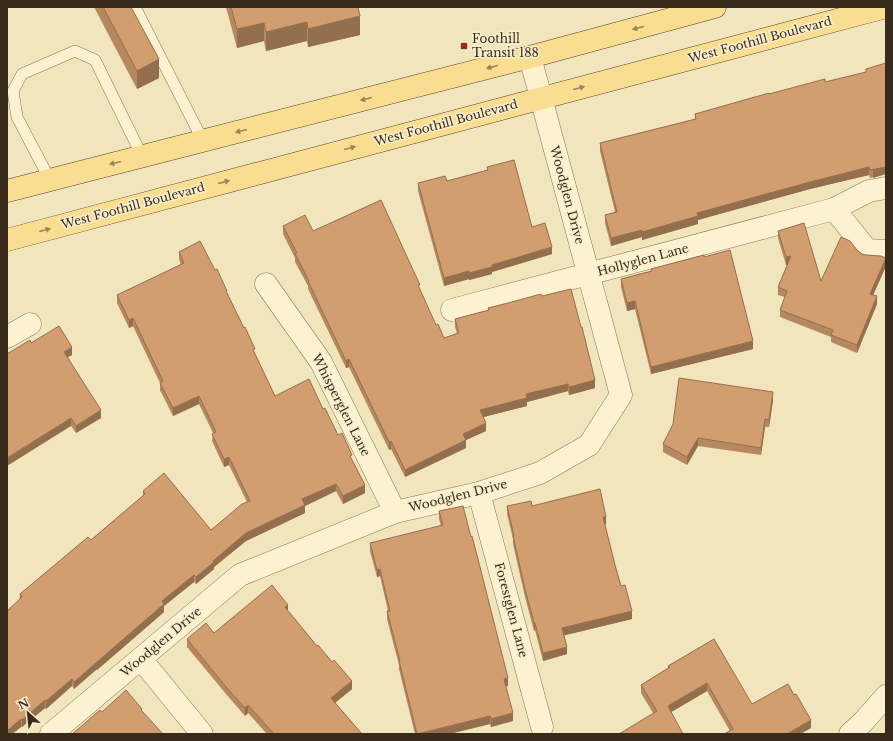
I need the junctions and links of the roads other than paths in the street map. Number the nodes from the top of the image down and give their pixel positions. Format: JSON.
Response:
{"nodes":[{"id":1,"x":135,"y":7,"type":"edge"},
{"id":2,"x":715,"y":7,"type":"edge"},
{"id":3,"x":886,"y":7,"type":"edge"},
{"id":4,"x":530,"y":57,"type":"junction"},
{"id":5,"x":541,"y":98,"type":"junction"},
{"id":6,"x":203,"y":141,"type":"junction"},
{"id":7,"x":142,"y":156,"type":"junction"},
{"id":8,"x":50,"y":180,"type":"junction"},
{"id":9,"x":886,"y":188,"type":"edge"},
{"id":10,"x":7,"y":191,"type":"edge"},
{"id":11,"x":834,"y":209,"type":"junction"},
{"id":12,"x":7,"y":240,"type":"edge"},
{"id":13,"x":886,"y":251,"type":"edge"},
{"id":14,"x":588,"y":274,"type":"junction"},
{"id":15,"x":266,"y":284,"type":"dead end"},
{"id":16,"x":452,"y":310,"type":"dead end"},
{"id":17,"x":30,"y":324,"type":"dead end"},
{"id":18,"x":7,"y":337,"type":"edge"},
{"id":19,"x":479,"y":493,"type":"junction"},
{"id":20,"x":395,"y":512,"type":"junction"},
{"id":21,"x":141,"y":659,"type":"junction"},
{"id":22,"x":886,"y":696,"type":"edge"},
{"id":23,"x":542,"y":727,"type":"dead end"},
{"id":24,"x":51,"y":734,"type":"edge"},
{"id":25,"x":202,"y":734,"type":"edge"},
{"id":26,"x":850,"y":734,"type":"edge"}],
"edges":[{"from":1,"to":6,"type":"lane"},
{"from":2,"to":4,"type":"main road","one_way":true},
{"from":5,"to":3,"type":"main road","name":"West Foothill Boulevard","one_way":true},
{"from":4,"to":5,"type":"street","name":"Woodglen Drive"},
{"from":4,"to":6,"type":"main road","one_way":true},
{"from":12,"to":5,"type":"main road","name":"West Foothill Boulevard","one_way":true},
{"from":5,"to":14,"type":"street","name":"Woodglen Drive"},
{"from":6,"to":7,"type":"main road"},
{"from":7,"to":8,"type":"main road","one_way":true},
{"from":7,"to":8,"type":"lane"},
{"from":8,"to":10,"type":"main road"},
{"from":9,"to":11,"type":"street","name":"Hollyglen Lane"},
{"from":11,"to":13,"type":"street"},
{"from":11,"to":14,"type":"street","name":"Hollyglen Lane"},
{"from":14,"to":16,"type":"street","name":"Hollyglen Lane"},
{"from":14,"to":19,"type":"street","name":"Woodglen Drive"},
{"from":15,"to":20,"type":"street","name":"Whisperglen Lane"},
{"from":17,"to":18,"type":"street"},
{"from":19,"to":20,"type":"street","name":"Woodglen Drive"},
{"from":19,"to":23,"type":"street","name":"Forestglen Lane"},
{"from":20,"to":21,"type":"street","name":"Woodglen Drive"},
{"from":21,"to":24,"type":"street","name":"Woodglen Drive"},
{"from":21,"to":25,"type":"street"},
{"from":22,"to":26,"type":"street"}]}
